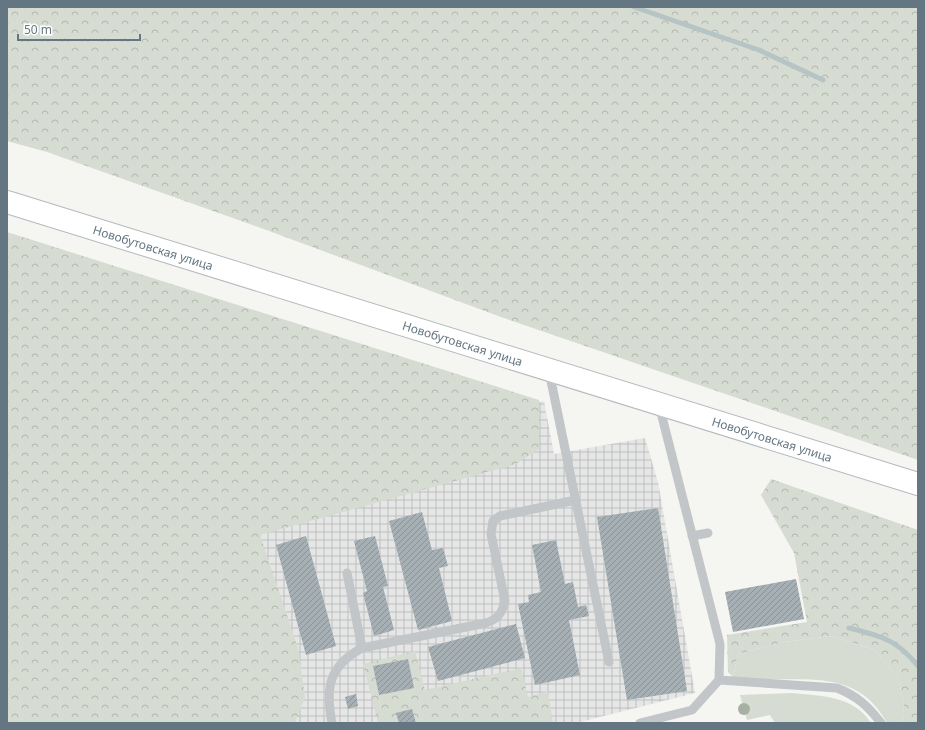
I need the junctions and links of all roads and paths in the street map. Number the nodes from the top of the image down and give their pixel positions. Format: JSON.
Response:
{"nodes":[{"id":1,"x":7,"y":202,"type":"edge"},
{"id":2,"x":549,"y":370,"type":"junction"},
{"id":3,"x":659,"y":405,"type":"junction"},
{"id":4,"x":918,"y":484,"type":"edge"},
{"id":5,"x":576,"y":500,"type":"junction"},
{"id":6,"x":708,"y":533,"type":"dead end"},
{"id":7,"x":692,"y":536,"type":"junction"},
{"id":8,"x":347,"y":573,"type":"dead end"},
{"id":9,"x":362,"y":648,"type":"junction"},
{"id":10,"x":609,"y":662,"type":"dead end"},
{"id":11,"x":719,"y":680,"type":"junction"},
{"id":12,"x":332,"y":723,"type":"edge"},
{"id":13,"x":640,"y":723,"type":"edge"},
{"id":14,"x":881,"y":723,"type":"edge"}],
"edges":[{"from":1,"to":2,"type":"street","name":"Новобутовская улица"},
{"from":2,"to":3,"type":"street","name":"Новобутовская улица"},
{"from":2,"to":5,"type":"lane"},
{"from":3,"to":4,"type":"street","name":"Новобутовская улица"},
{"from":3,"to":7,"type":"lane"},
{"from":5,"to":9,"type":"lane"},
{"from":5,"to":10,"type":"lane"},
{"from":6,"to":7,"type":"lane"},
{"from":7,"to":11,"type":"lane"},
{"from":8,"to":9,"type":"lane"},
{"from":9,"to":12,"type":"lane"},
{"from":11,"to":13,"type":"lane"},
{"from":11,"to":14,"type":"lane"}]}
